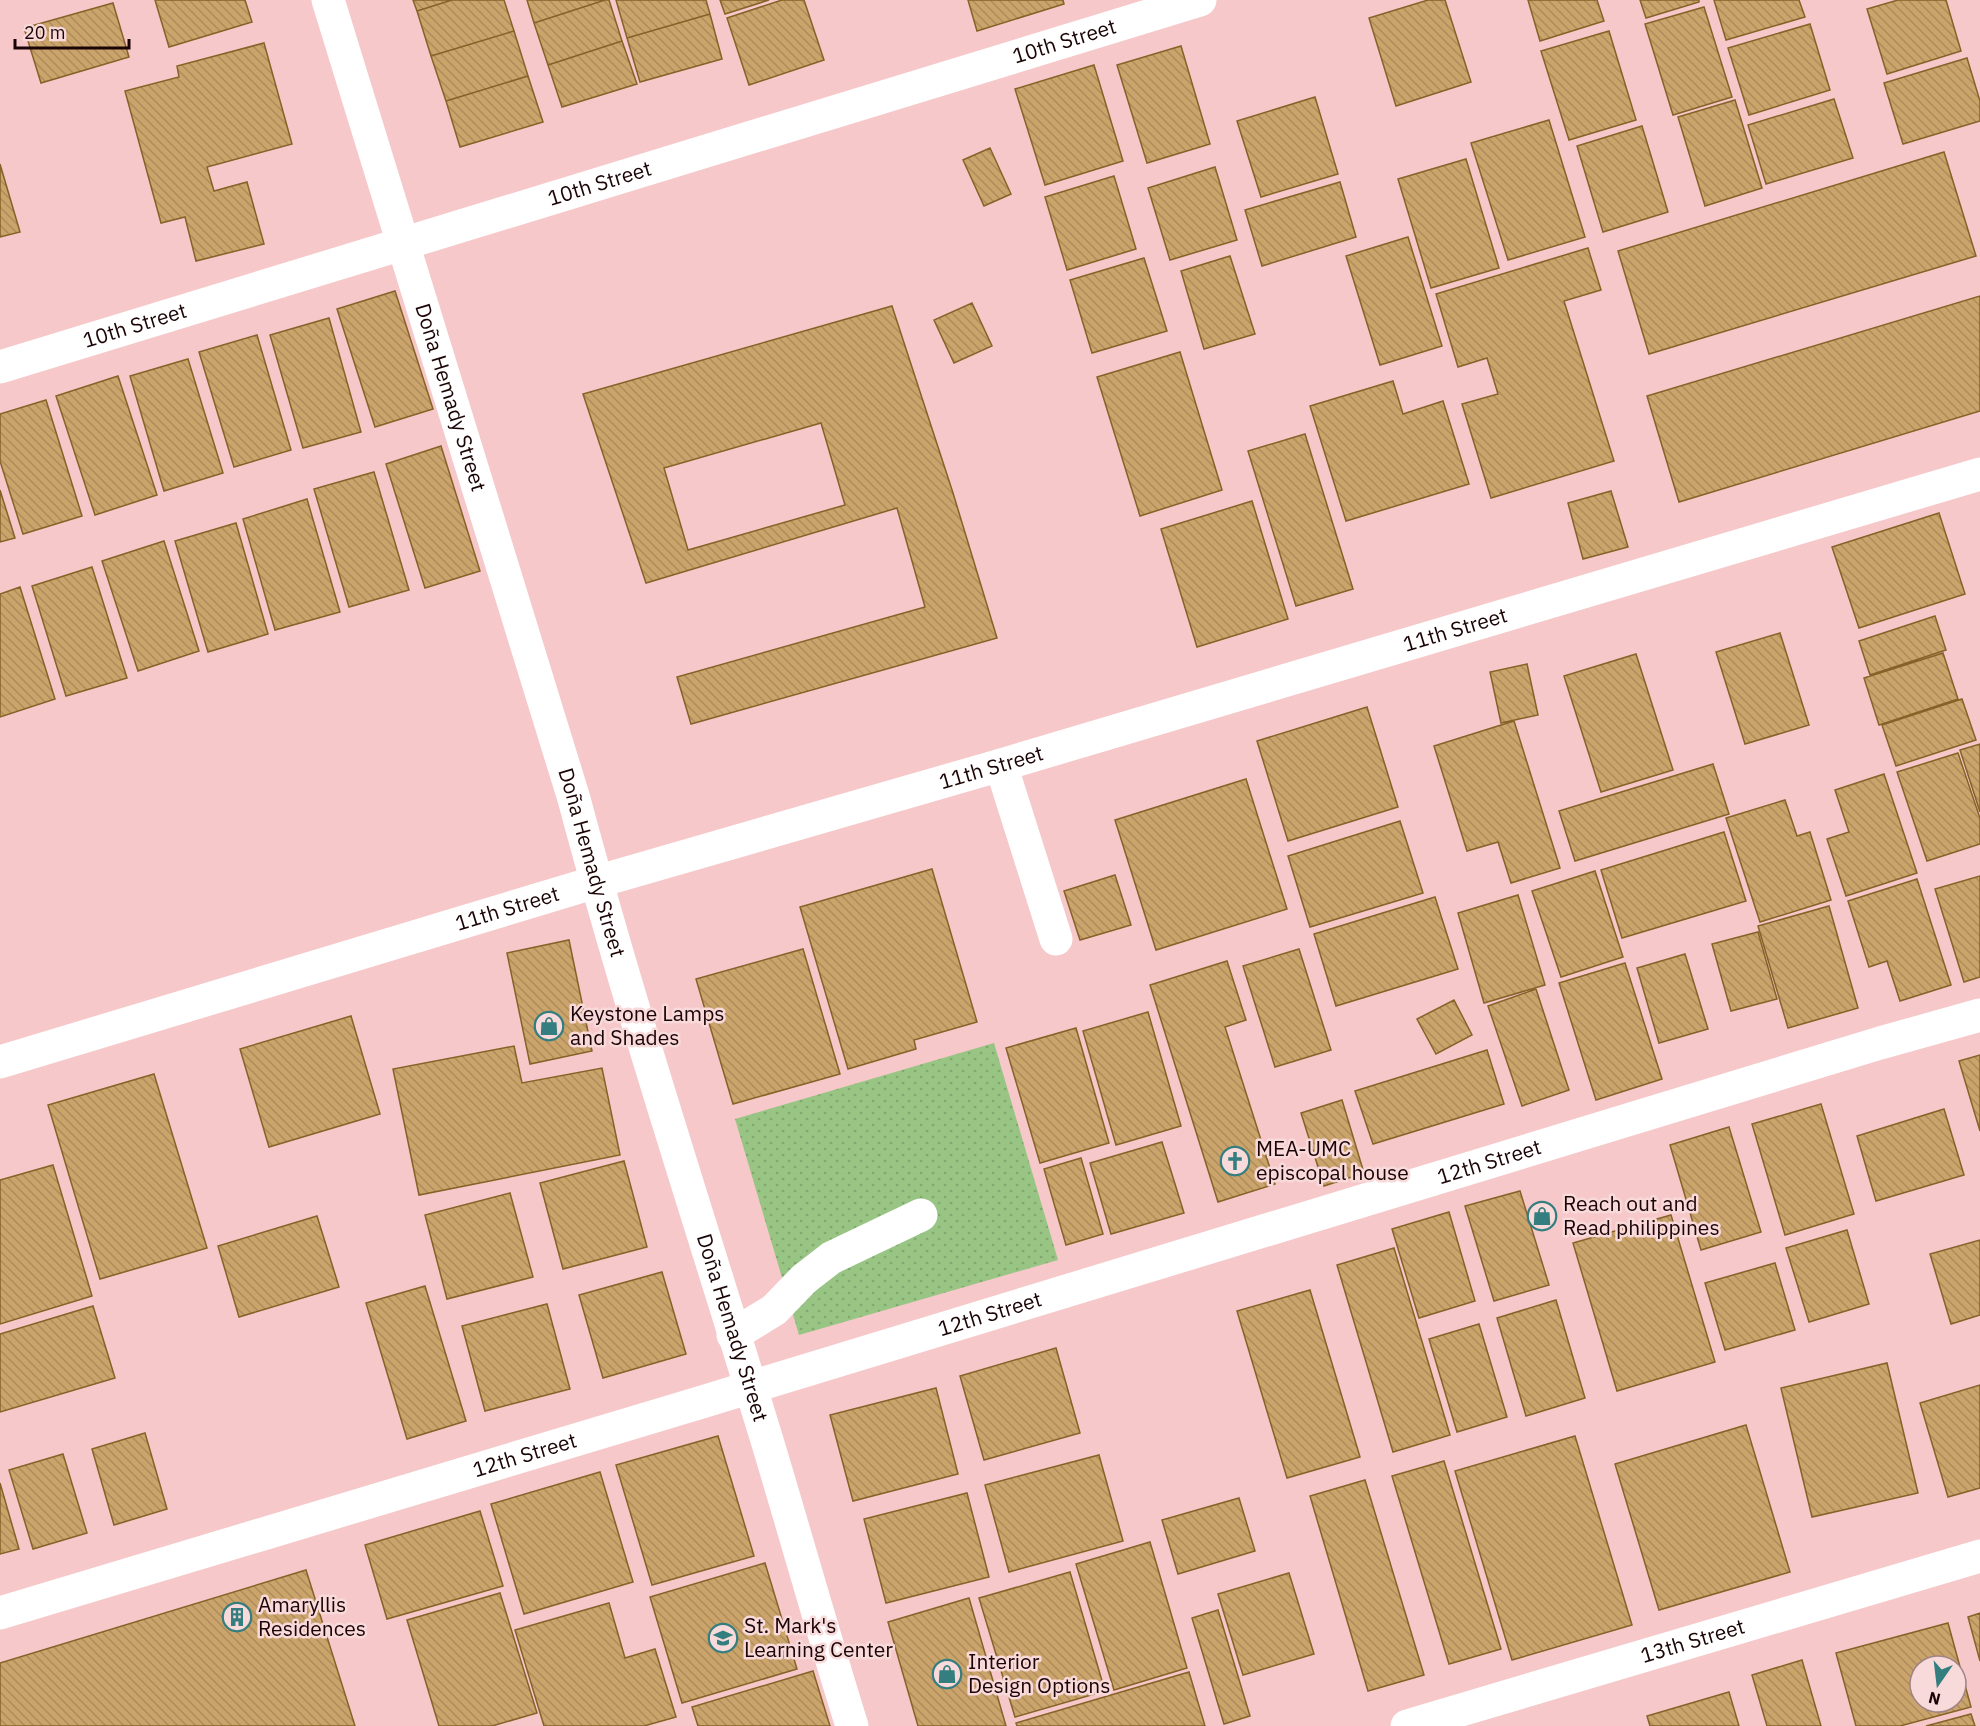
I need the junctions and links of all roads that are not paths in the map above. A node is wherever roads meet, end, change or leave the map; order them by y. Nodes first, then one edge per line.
1 (328, 0) edge
2 (1200, 0) edge
3 (402, 244) junction
4 (0, 367) edge
5 (1980, 474) edge
6 (1001, 765) junction
7 (596, 882) junction
8 (1056, 939) dead end
9 (1980, 1015) edge
10 (0, 1062) edge
11 (921, 1215) dead end
12 (733, 1335) junction
13 (749, 1388) junction
14 (1980, 1556) edge
15 (0, 1613) edge
16 (852, 1726) edge
17 (1407, 1726) edge

1 - 3 street, Doña Hemady Street
2 - 3 street, 10th Street
3 - 4 street, 10th Street
3 - 7 street, Doña Hemady Street
5 - 6 street, 11th Street
6 - 7 street, 11th Street
6 - 8 street
7 - 10 street, 11th Street
7 - 12 street, Doña Hemady Street
9 - 13 street, 12th Street
11 - 12 street
12 - 13 street, Doña Hemady Street
13 - 15 street, 12th Street
13 - 16 street, Doña Hemady Street
14 - 17 street, 13th Street

